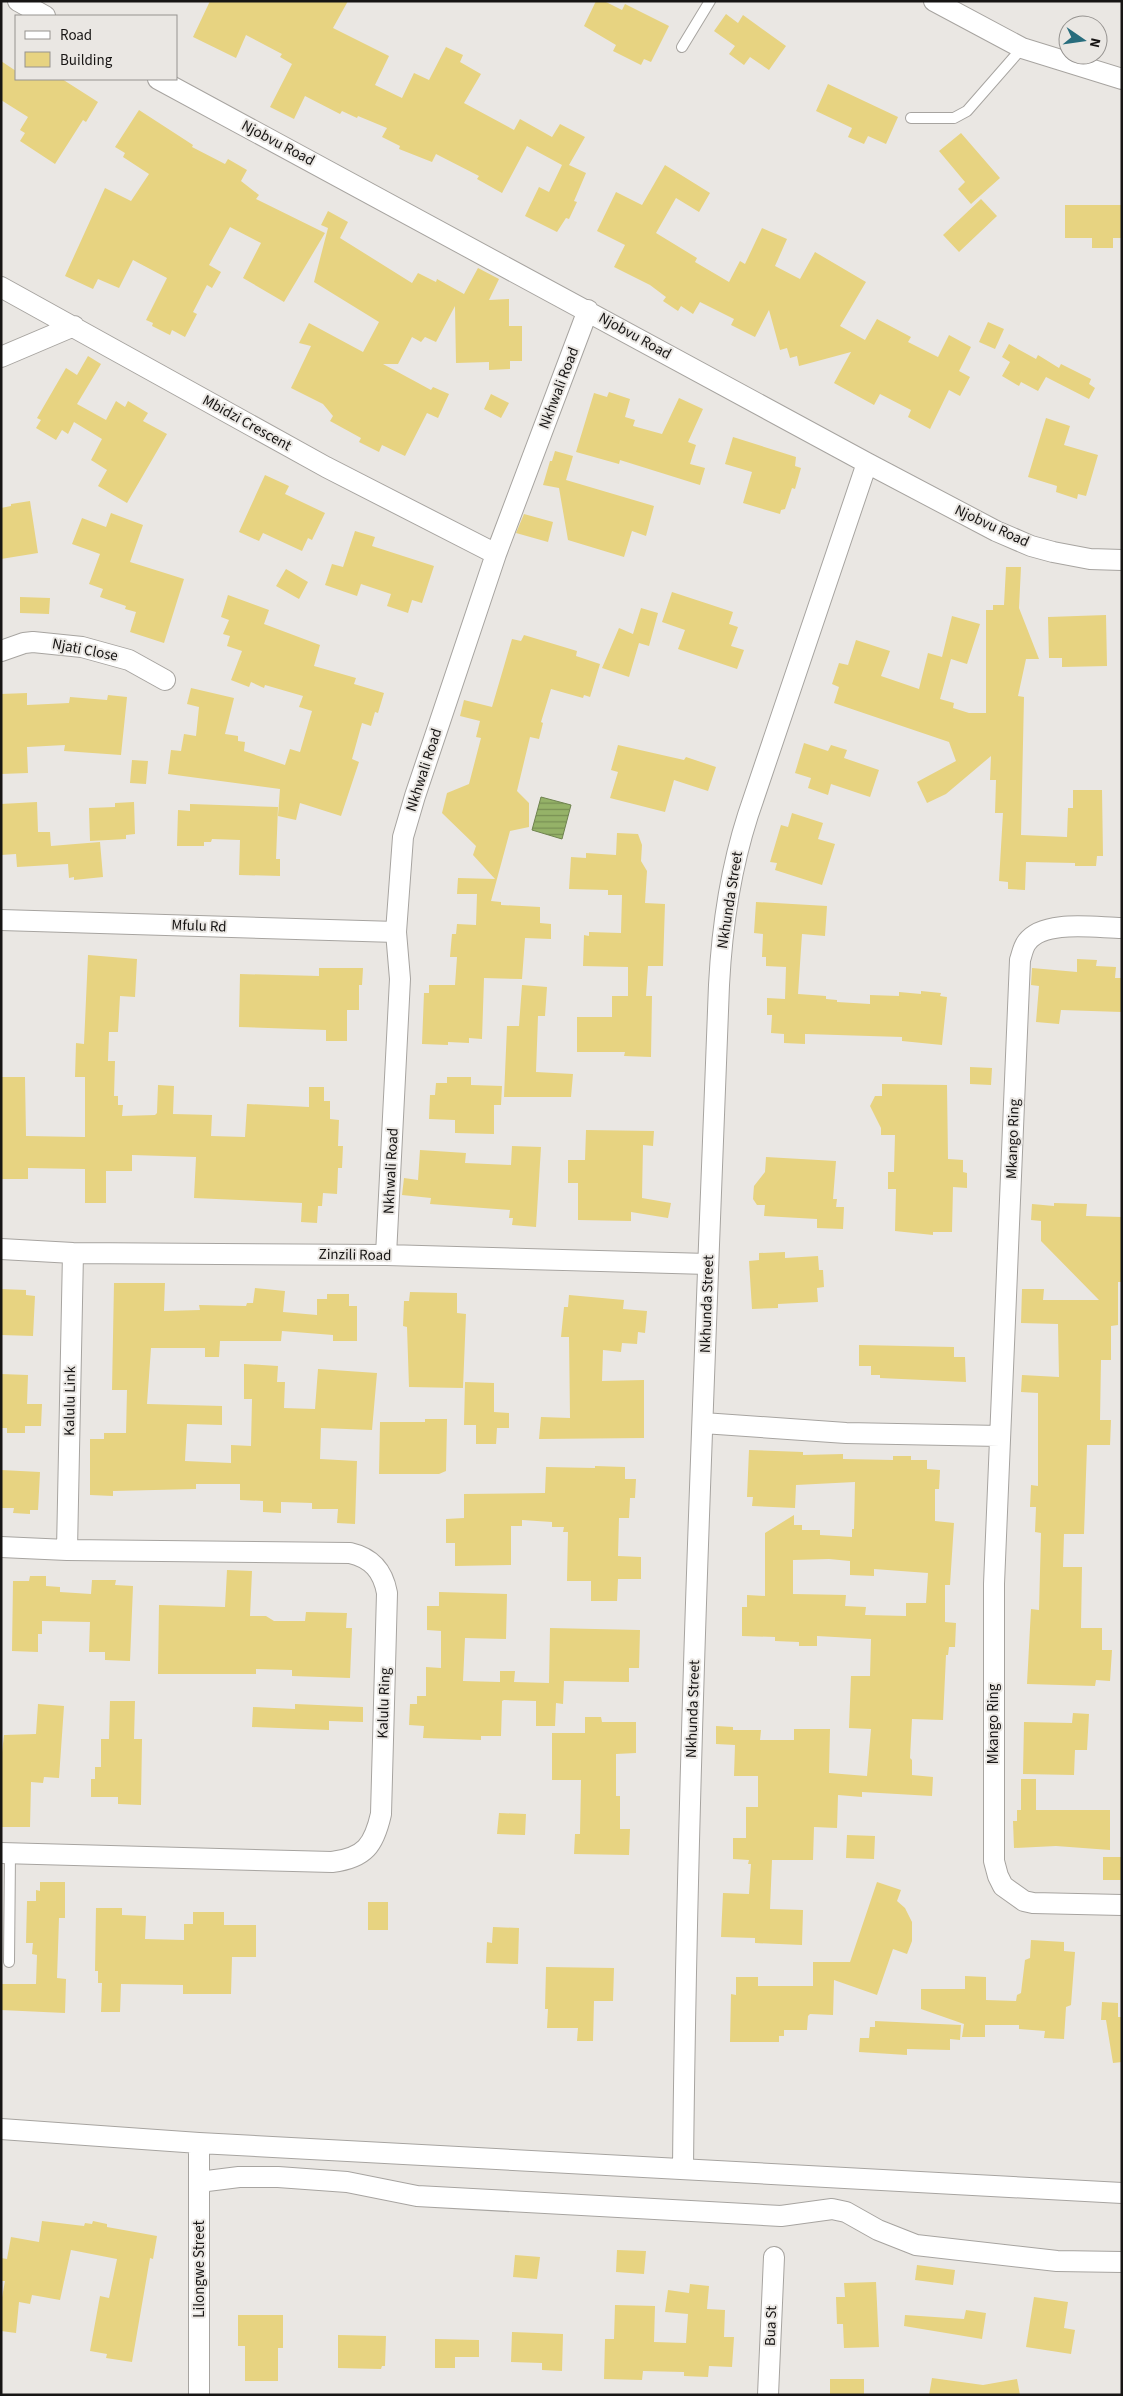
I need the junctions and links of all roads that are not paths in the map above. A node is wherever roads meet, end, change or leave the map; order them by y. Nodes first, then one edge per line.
1 (18, 1) edge
2 (710, 1) edge
3 (934, 1) edge
4 (43, 15) edge
5 (682, 47) dead end
6 (1022, 48) junction
7 (1122, 79) edge
8 (160, 80) edge
9 (911, 118) dead end
10 (1, 286) edge
11 (588, 310) junction
12 (74, 326) junction
13 (1, 357) edge
14 (867, 463) junction
15 (496, 554) junction
16 (1122, 560) edge
17 (1, 651) edge
18 (164, 680) dead end
19 (1, 920) edge
20 (1122, 928) edge
21 (396, 932) junction
22 (1, 1250) edge
23 (73, 1252) junction
24 (386, 1255) junction
25 (708, 1264) junction
26 (703, 1423) junction
27 (1000, 1436) junction
28 (1, 1546) edge
29 (67, 1550) junction
30 (6, 1853) edge
31 (1122, 1905) edge
32 (9, 1962) dead end
33 (1, 2129) edge
34 (199, 2143) junction
35 (683, 2168) junction
36 (199, 2182) junction
37 (1122, 2193) edge
38 (774, 2257) dead end
39 (1122, 2262) edge
40 (199, 2395) edge
41 (768, 2395) edge

1 - 4 street
2 - 5 lane
3 - 6 street
6 - 7 street
6 - 9 lane
8 - 11 street, Njobvu Road
10 - 12 street, Mbidzi Crescent
11 - 14 street, Njobvu Road
11 - 15 street, Nkhwali Road
12 - 13 street
12 - 15 street, Mbidzi Crescent
14 - 16 street, Njobvu Road
14 - 25 street, Nkhunda Street
15 - 21 street, Nkhwali Road
17 - 18 street, Njati Close
19 - 21 street, Mfulu Rd
20 - 27 street, Mkango Ring
21 - 24 street, Nkhwali Road
22 - 23 street, Zinzili Road
23 - 24 street, Zinzili Road
23 - 29 street, Kalulu Link
24 - 25 street, Zinzili Road
25 - 26 street, Nkhunda Street
26 - 27 street
26 - 35 street, Nkhunda Street
27 - 31 street, Mkango Ring
28 - 29 street, Kalulu Ring
29 - 30 street, Kalulu Ring
30 - 32 lane
33 - 34 street
34 - 35 street
34 - 36 street, Lilongwe Street
35 - 37 street
36 - 39 street
36 - 40 street, Lilongwe Street
38 - 41 street, Bua St

